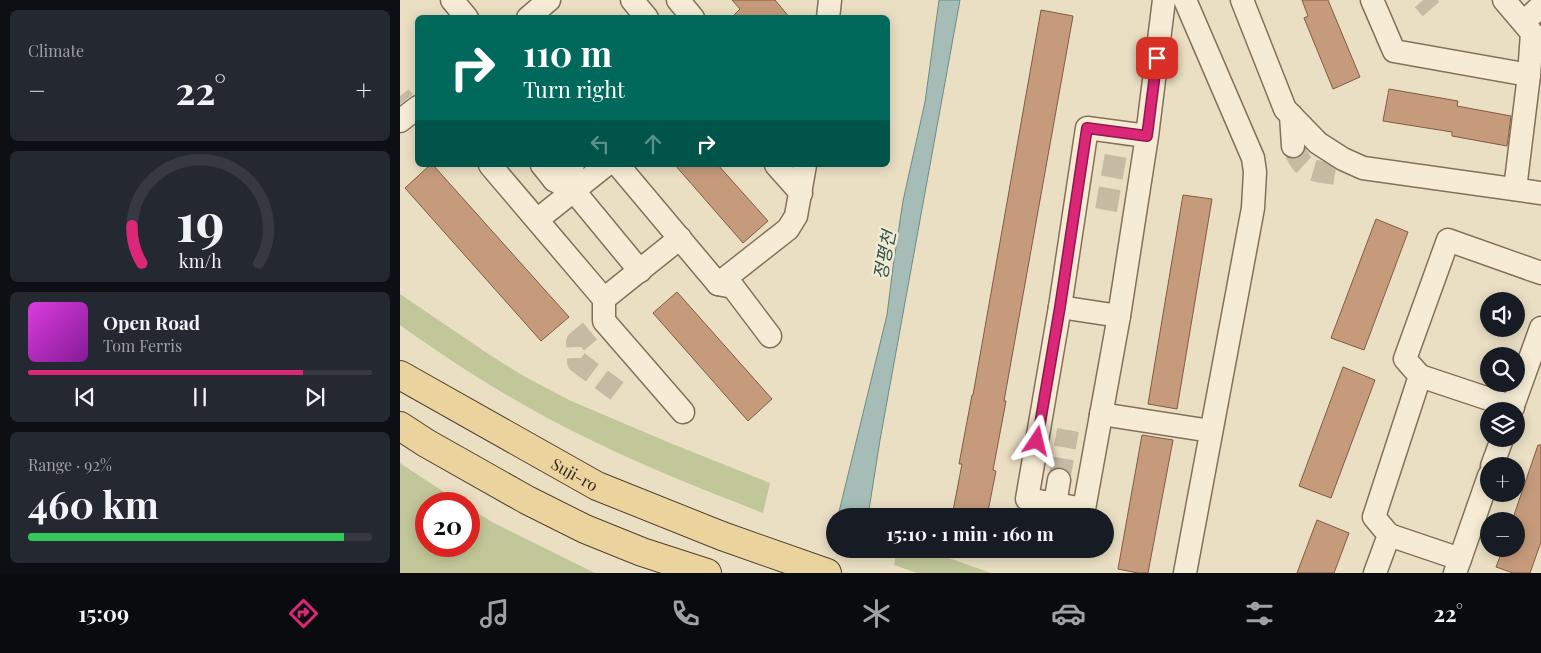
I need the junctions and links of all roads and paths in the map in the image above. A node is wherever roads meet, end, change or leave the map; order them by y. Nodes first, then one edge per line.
1 (452, 0) edge
2 (549, 0) edge
3 (632, 0) edge
4 (678, 0) edge
5 (830, 0) edge
6 (1164, 0) edge
7 (1185, 0) edge
8 (1242, 0) edge
9 (1372, 0) edge
10 (1504, 0) edge
11 (1541, 6) edge
12 (464, 15) edge
13 (532, 15) edge
14 (644, 15) edge
15 (690, 15) edge
16 (828, 15) edge
17 (1524, 22) junction
18 (1529, 76) junction
19 (1291, 115) junction
20 (1147, 136) junction
21 (1293, 146) tunnel mouth
22 (492, 167) edge
23 (566, 167) edge
24 (604, 167) edge
25 (620, 167) edge
26 (778, 167) edge
27 (805, 167) edge
28 (548, 172) edge
29 (1514, 189) junction
30 (574, 191) junction
31 (801, 193) junction
32 (1541, 193) edge
33 (537, 220) junction
34 (680, 238) junction
35 (640, 270) junction
36 (1541, 273) edge
37 (718, 284) junction
38 (604, 299) junction
39 (1060, 307) junction
40 (1119, 316) junction
41 (1541, 328) edge
42 (770, 336) dead end
43 (400, 375) edge
44 (1420, 376) junction
45 (1492, 402) edge
46 (1515, 402) edge
47 (683, 412) dead end
48 (1102, 414) junction
49 (400, 426) edge
50 (1211, 431) junction
51 (1059, 480) tunnel mouth
52 (1480, 501) edge
53 (1054, 504) junction
54 (1389, 535) junction
55 (1457, 566) edge
56 (707, 573) edge
57 (827, 573) edge
58 (1185, 573) edge
59 (1375, 573) edge

1 - 12 lane
2 - 13 lane
3 - 14 lane
4 - 15 lane
5 - 16 lane
6 - 20 lane
7 - 50 lane
8 - 19 lane
9 - 18 lane
10 - 17 lane
11 - 17 lane
17 - 18 lane
18 - 29 lane
19 - 21 lane
19 - 29 lane
20 - 39 lane
20 - 40 lane
22 - 33 lane
23 - 28 lane
24 - 30 lane
25 - 34 lane
26 - 31 lane
27 - 31 lane
28 - 30 lane
29 - 32 lane
30 - 33 lane
30 - 35 lane
31 - 37 lane
33 - 38 lane
34 - 35 lane
34 - 37 lane
35 - 38 lane
36 - 44 lane
37 - 42 lane
38 - 47 lane
39 - 40 lane
39 - 53 lane
40 - 48 lane
41 - 46 lane
43 - 57 main road, Suji-ro
44 - 45 lane
44 - 54 lane
48 - 50 lane
48 - 53 lane
49 - 56 main road
50 - 58 lane
51 - 53 lane
52 - 55 lane
54 - 55 lane
54 - 59 lane

